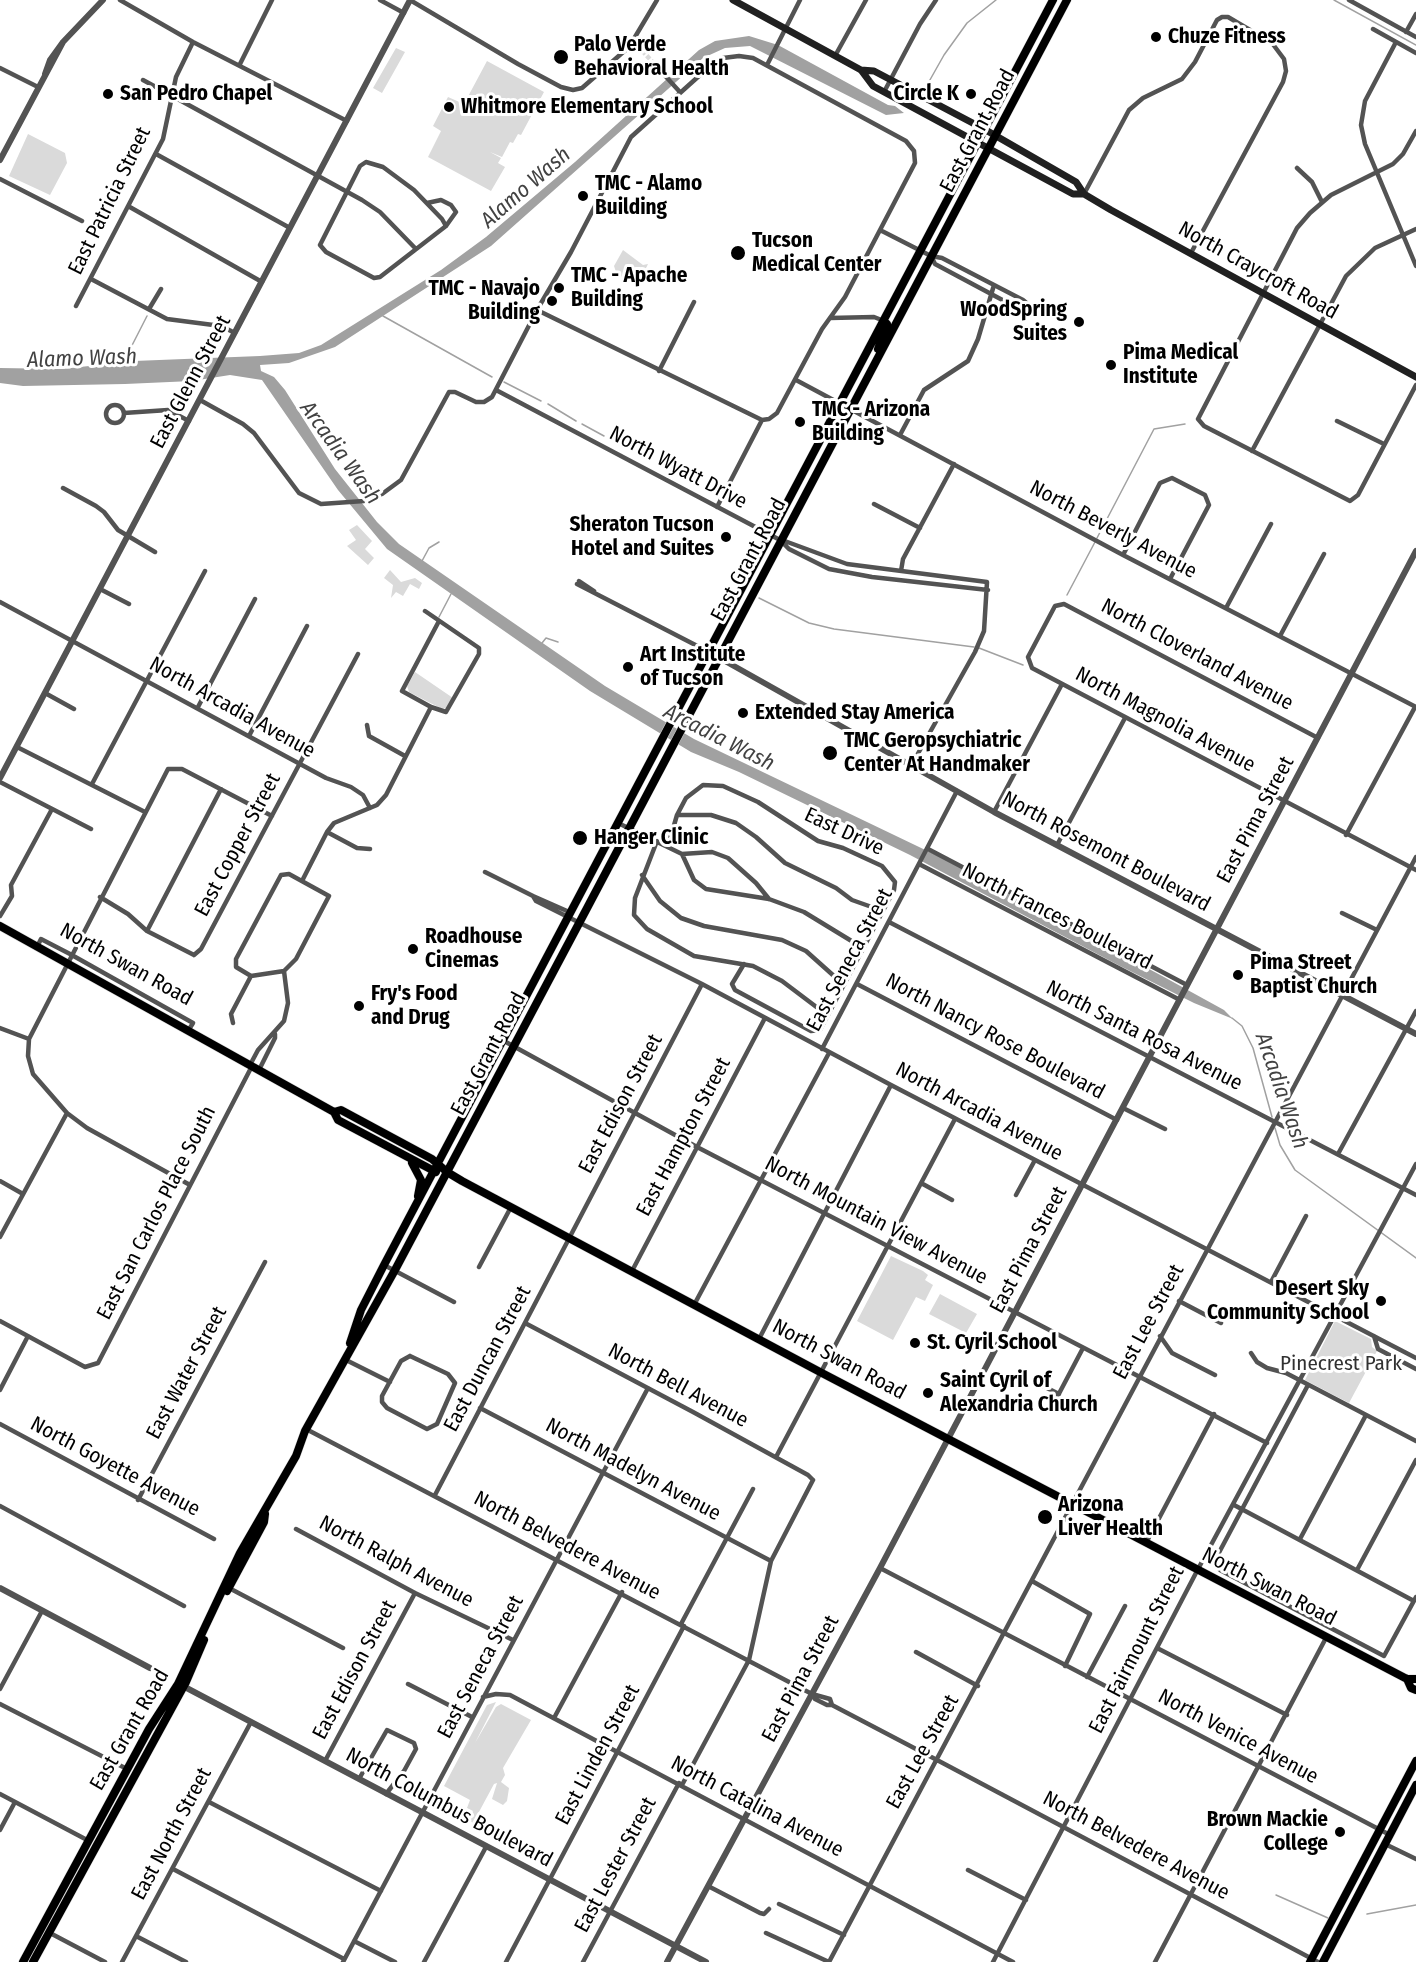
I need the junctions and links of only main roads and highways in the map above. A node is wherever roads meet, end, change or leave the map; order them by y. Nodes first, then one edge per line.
1 (734, 0) edge
2 (1053, 0) edge
3 (1068, 0) edge
4 (861, 70) junction
5 (984, 129) junction
6 (996, 136) junction
7 (977, 141) junction
8 (990, 148) junction
9 (1084, 194) junction
10 (884, 321) junction
11 (876, 360) junction
12 (1416, 377) edge
13 (0, 926) edge
14 (334, 1112) junction
15 (410, 1159) junction
16 (439, 1162) junction
17 (434, 1172) junction
18 (447, 1172) junction
19 (415, 1207) junction
20 (344, 1359) junction
21 (265, 1514) junction
22 (1412, 1679) edge
23 (181, 1685) junction
24 (1416, 1690) edge
25 (1416, 1761) edge
26 (1416, 1785) edge
27 (1314, 1961) edge
28 (23, 1962) edge
29 (33, 1962) edge
30 (1323, 1962) edge

1 - 4 main road, North Craycroft Road
2 - 5 main road, East Grant Road
3 - 6 main road, East Grant Road
4 - 5 main road, North Craycroft Road
4 - 7 main road, North Craycroft Road
5 - 6 main road, North Craycroft Road
5 - 7 main road, East Grant Road
6 - 8 main road, East Grant Road
6 - 9 main road, North Craycroft Road
7 - 8 main road, North Craycroft Road
7 - 10 main road, East Grant Road
8 - 9 main road, North Craycroft Road
8 - 11 main road, East Grant Road
9 - 12 main road, North Craycroft Road
10 - 11 main road
10 - 16 main road, East Grant Road
11 - 18 main road, East Grant Road
13 - 14 main road, North Swan Road
14 - 15 main road, North Swan Road
14 - 16 main road, North Swan Road
15 - 17 main road, North Swan Road
15 - 19 main road
16 - 17 main road, East Grant Road
16 - 18 main road, North Swan Road
17 - 18 main road, North Swan Road
17 - 19 main road, East Grant Road
18 - 20 main road, East Grant Road
18 - 22 main road, North Swan Road
19 - 20 main road, East Grant Road
20 - 21 main road, East Grant Road
21 - 23 main road, East Grant Road
21 - 23 main road, East Grant Road
22 - 24 main road, North Swan Road
23 - 28 main road, East Grant Road
23 - 29 main road, East Grant Road
25 - 27 main road
26 - 30 main road

